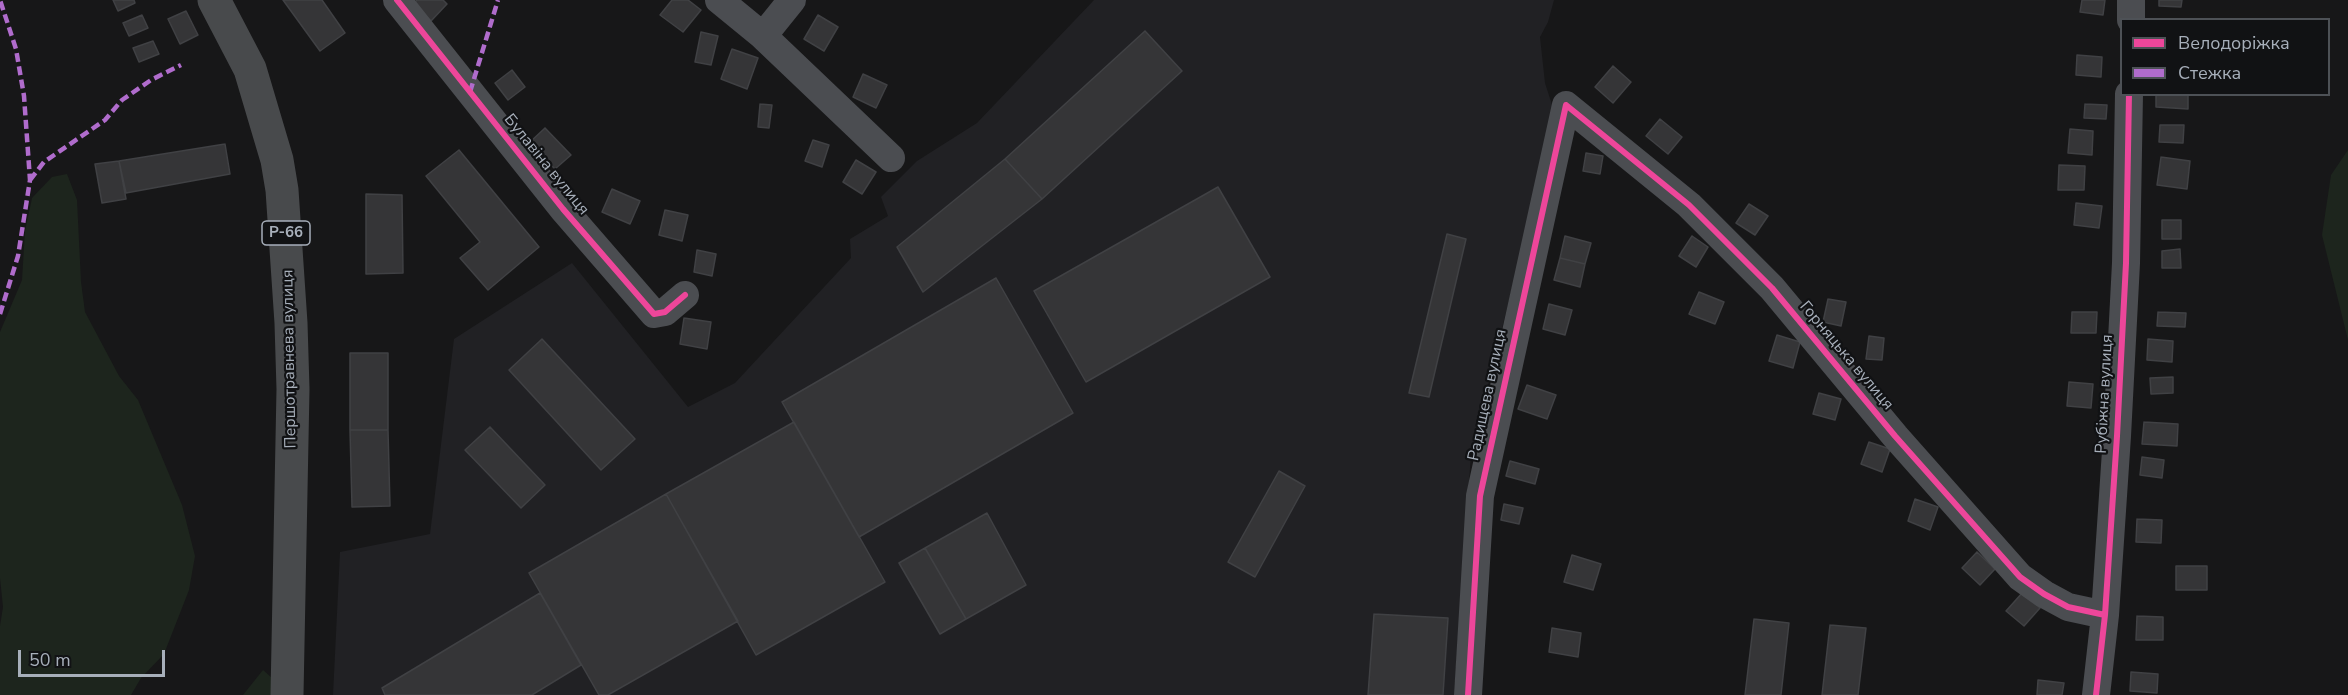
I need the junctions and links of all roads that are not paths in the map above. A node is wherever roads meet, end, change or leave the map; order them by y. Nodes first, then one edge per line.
1 (214, 0) edge
2 (397, 0) edge
3 (719, 0) edge
4 (792, 0) edge
5 (2131, 0) edge
6 (2130, 18) edge
7 (763, 36) junction
8 (2129, 96) edge
9 (1566, 105) joint
10 (891, 158) dead end
11 (685, 295) dead end
12 (2105, 615) junction
13 (287, 695) edge
14 (1468, 695) edge
15 (2096, 695) edge

1 - 13 main road, Першотравнева вулиця / Р-66
2 - 11 street, Булавіна вулиця
3 - 7 street
4 - 7 street
5 - 6 street
7 - 10 street
8 - 12 street, Рубіжна вулиця
9 - 12 street, Горняцька вулиця
9 - 14 street, Радищева вулиця
12 - 15 street, Рубіжна вулиця

